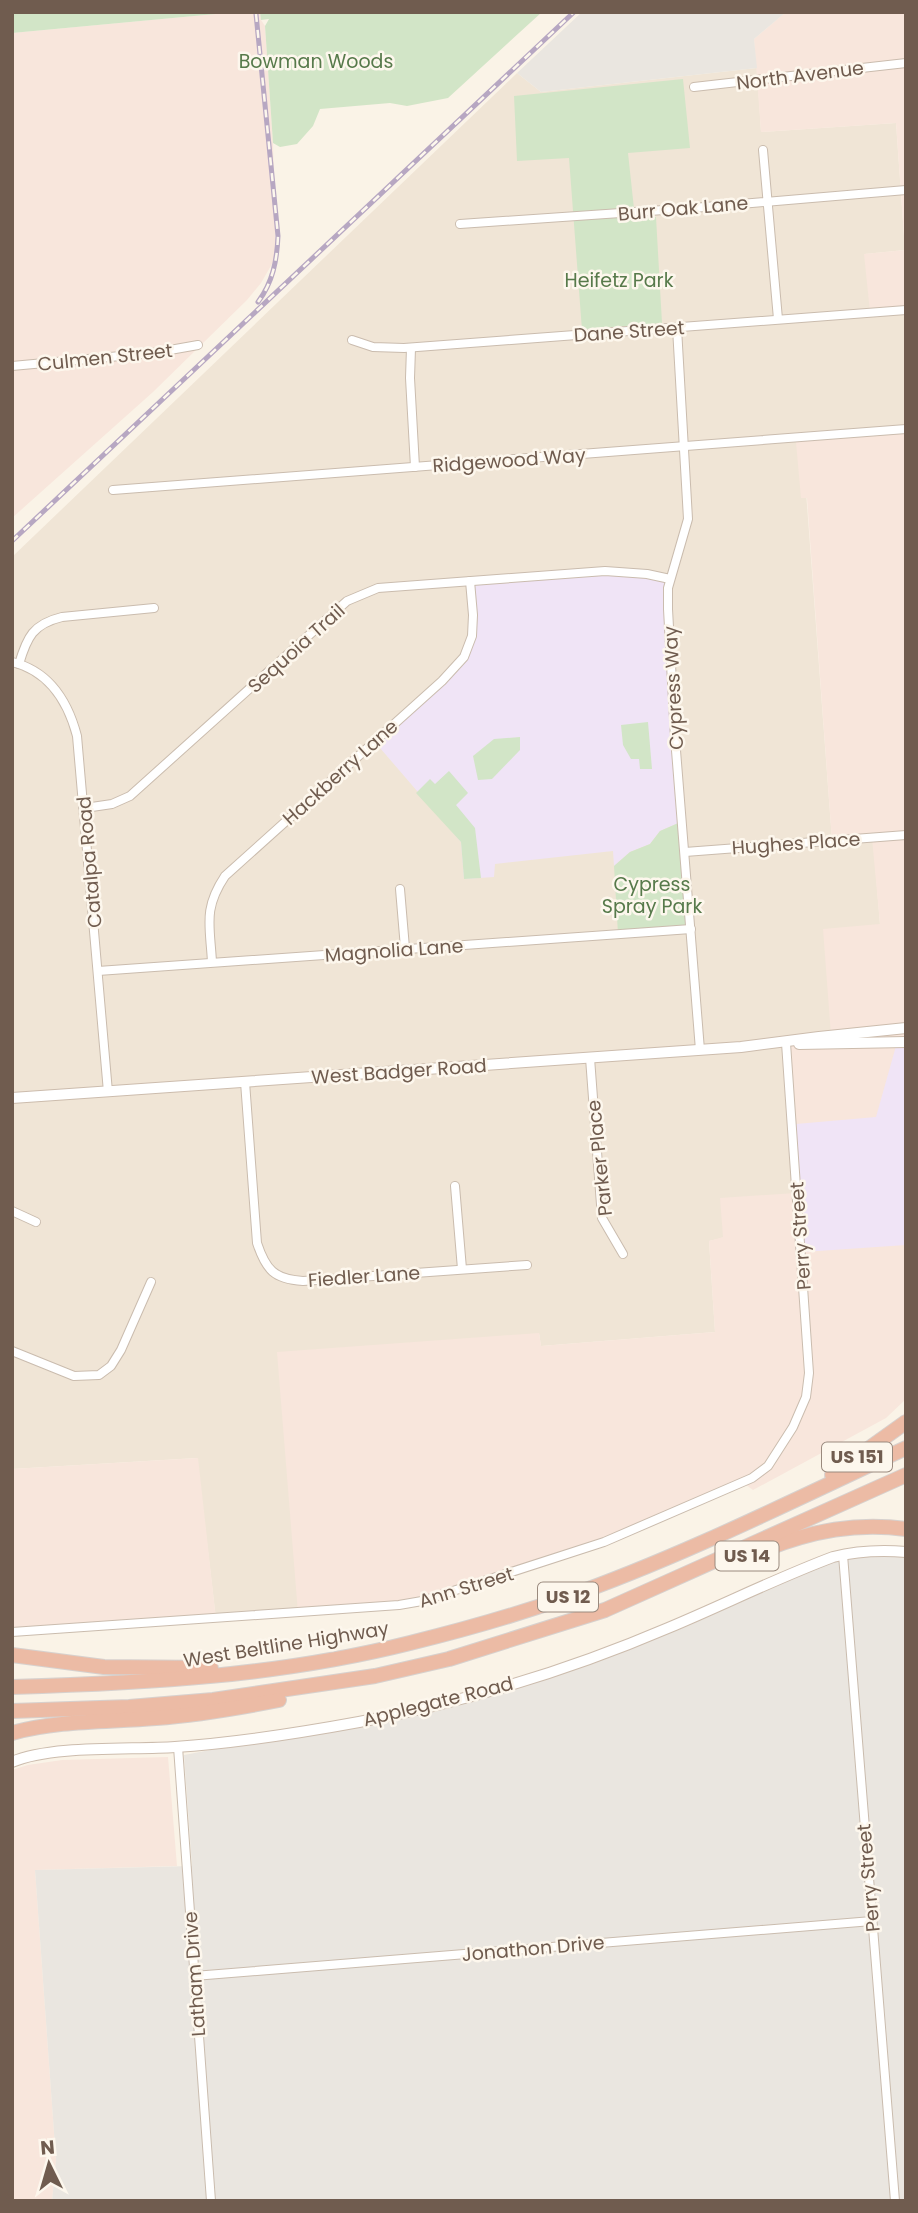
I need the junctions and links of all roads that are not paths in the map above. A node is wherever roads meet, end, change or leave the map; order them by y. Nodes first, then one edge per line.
1 (906, 63) edge
2 (694, 87) dead end
3 (763, 150) dead end
4 (906, 190) edge
5 (769, 201) junction
6 (460, 224) dead end
7 (906, 310) edge
8 (778, 319) junction
9 (677, 328) junction
10 (352, 340) dead end
11 (198, 345) dead end
12 (411, 348) junction
13 (12, 366) edge
14 (906, 429) edge
15 (685, 447) junction
16 (415, 467) junction
17 (113, 490) dead end
18 (670, 579) junction
19 (470, 582) junction
20 (154, 608) dead end
21 (15, 663) edge
22 (85, 808) junction
23 (906, 835) edge
24 (685, 852) junction
25 (400, 889) dead end
26 (691, 929) junction
27 (405, 948) junction
28 (212, 962) junction
29 (98, 971) junction
30 (906, 1028) edge
31 (906, 1042) edge
32 (786, 1043) junction
33 (700, 1050) junction
34 (590, 1058) junction
35 (245, 1082) junction
36 (108, 1092) junction
37 (12, 1098) edge
38 (455, 1186) dead end
39 (12, 1211) edge
40 (36, 1222) dead end
41 (623, 1254) dead end
42 (527, 1265) dead end
43 (462, 1269) junction
44 (151, 1282) dead end
45 (12, 1352) edge
46 (906, 1422) edge
47 (793, 1427) joint
48 (906, 1448) edge
49 (906, 1475) edge
50 (808, 1493) junction
51 (906, 1529) edge
52 (906, 1552) edge
53 (843, 1555) junction
54 (605, 1610) junction
55 (12, 1632) edge
56 (12, 1655) edge
57 (314, 1663) junction
58 (375, 1676) junction
59 (12, 1687) edge
60 (12, 1711) edge
61 (12, 1733) edge
62 (178, 1747) junction
63 (12, 1762) edge
64 (872, 1921) junction
65 (194, 1976) junction
66 (211, 2201) edge
67 (895, 2201) edge

1 - 2 street, North Avenue
3 - 5 street
4 - 5 street, Burr Oak Lane
5 - 6 street, Burr Oak Lane
5 - 8 street
7 - 8 street, Dane Street
8 - 9 street, Dane Street
9 - 12 street, Dane Street
9 - 15 street, Cypress Way
10 - 12 street, Dane Street
11 - 13 street, Culmen Street
12 - 16 street
14 - 15 street, Ridgewood Way
15 - 16 street, Ridgewood Way
15 - 18 street, Cypress Way
16 - 17 street, Ridgewood Way
18 - 19 street, Sequoia Trail
18 - 24 street, Cypress Way
19 - 22 street, Sequoia Trail
19 - 28 street, Hackberry Lane
20 - 21 street
21 - 22 street, Catalpa Road
22 - 29 street, Catalpa Road
23 - 24 street, Hughes Place
24 - 26 street, Cypress Way
25 - 27 street
26 - 27 street, Magnolia Lane
26 - 33 street, Cypress Way
27 - 28 street, Magnolia Lane
28 - 29 street, Magnolia Lane
29 - 36 street, Catalpa Road
30 - 32 street, West Badger Road
31 - 32 street, West Badger Road
32 - 33 street, West Badger Road
32 - 47 street, Perry Street
33 - 34 street, West Badger Road
34 - 35 street, West Badger Road
34 - 41 street, Parker Place
35 - 36 street, West Badger Road
35 - 43 street, Fiedler Lane
36 - 37 street, West Badger Road
38 - 43 street
39 - 40 street
42 - 43 street, Fiedler Lane
44 - 45 street
46 - 50 highway, US 151
47 - 55 street, Ann Street
48 - 50 highway, West Beltline Highway / US 12
49 - 54 highway, US 12
50 - 57 highway, West Beltline Highway / US 12
51 - 54 highway, US 14
52 - 53 street, Applegate Road
53 - 62 street, Applegate Road
53 - 64 street, Perry Street
54 - 58 highway, US 12
56 - 57 highway
57 - 59 highway, West Beltline Highway / US 12
58 - 60 highway, US 12
58 - 61 highway
62 - 63 street, Applegate Road
62 - 65 street, Latham Drive
64 - 65 street, Jonathon Drive
64 - 67 street, Perry Street
65 - 66 street, Latham Drive

